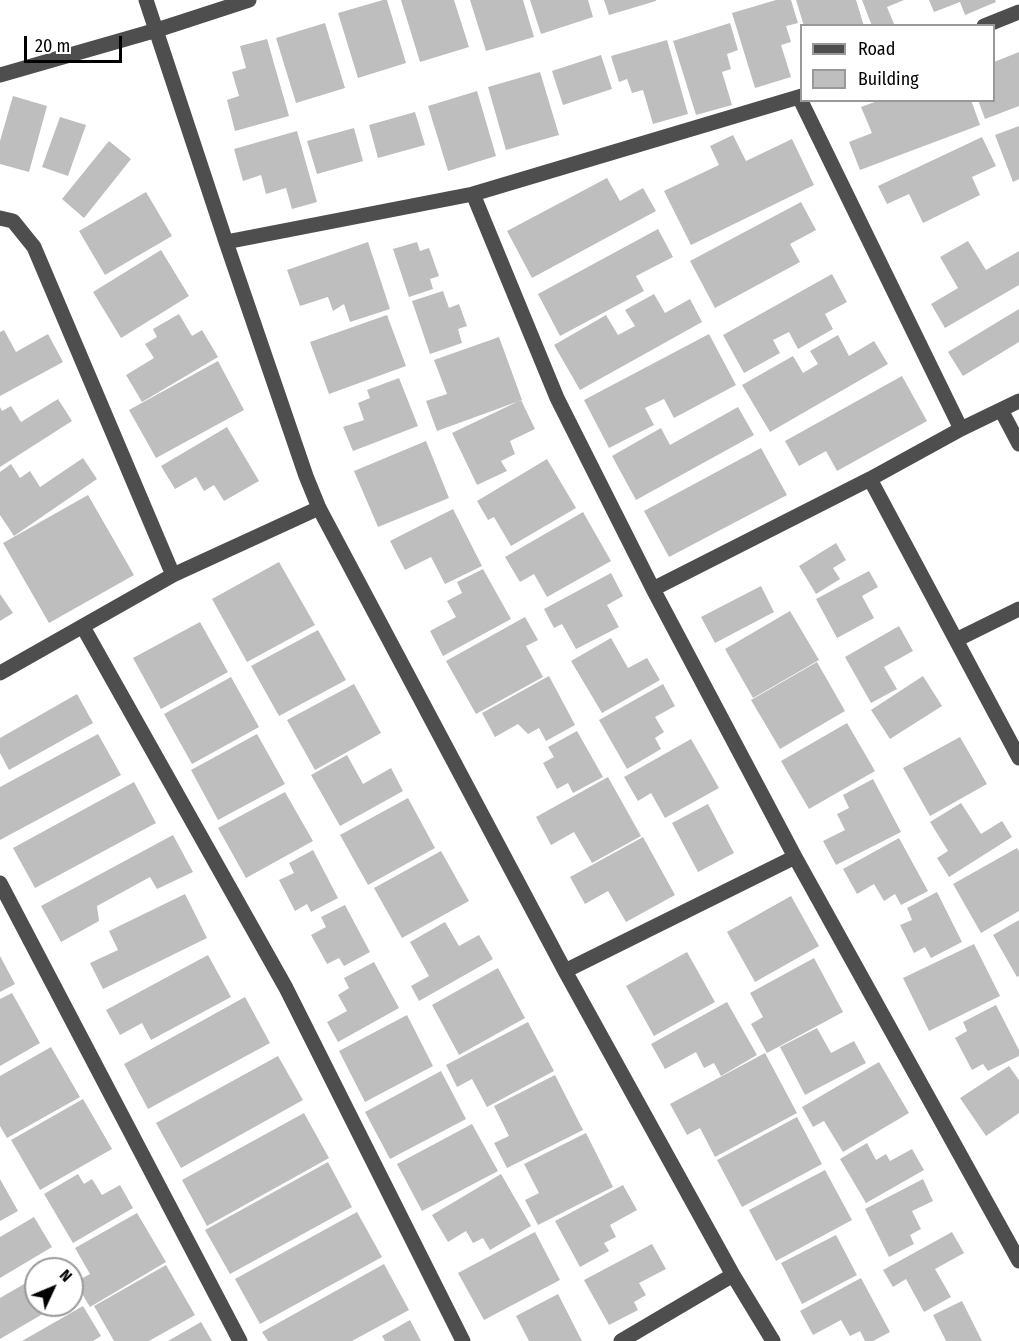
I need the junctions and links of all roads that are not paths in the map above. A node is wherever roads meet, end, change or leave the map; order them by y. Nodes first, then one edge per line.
1 (146, 0) edge
2 (249, 0) edge
3 (1019, 12) edge
4 (989, 24) edge
5 (157, 30) junction
6 (0, 75) edge
7 (800, 96) edge
8 (803, 102) edge
9 (472, 194) junction
10 (0, 218) edge
11 (226, 242) junction
12 (1019, 401) edge
13 (1001, 410) junction
14 (961, 429) junction
15 (1019, 444) edge
16 (870, 479) junction
17 (319, 508) junction
18 (173, 575) junction
19 (653, 589) junction
20 (1019, 609) edge
21 (83, 627) junction
22 (956, 640) junction
23 (0, 673) edge
24 (1019, 758) edge
25 (795, 857) junction
26 (0, 883) edge
27 (565, 971) junction
28 (1019, 1261) edge
29 (733, 1275) junction
30 (240, 1341) edge
31 (463, 1341) edge
32 (621, 1341) edge
33 (773, 1341) edge

1 - 5 street
2 - 5 street
3 - 4 street
5 - 6 street
5 - 11 street
7 - 9 street
8 - 14 street
9 - 11 street
9 - 19 street
10 - 18 street
11 - 17 street
12 - 13 street
13 - 14 street
13 - 15 street
14 - 16 street
16 - 19 street
16 - 22 street
17 - 18 street
17 - 27 street
18 - 21 street
19 - 25 street
20 - 22 street
21 - 23 street
21 - 31 street
22 - 24 street
25 - 27 street
25 - 28 street
26 - 30 street
27 - 29 street
29 - 32 street
29 - 33 street

